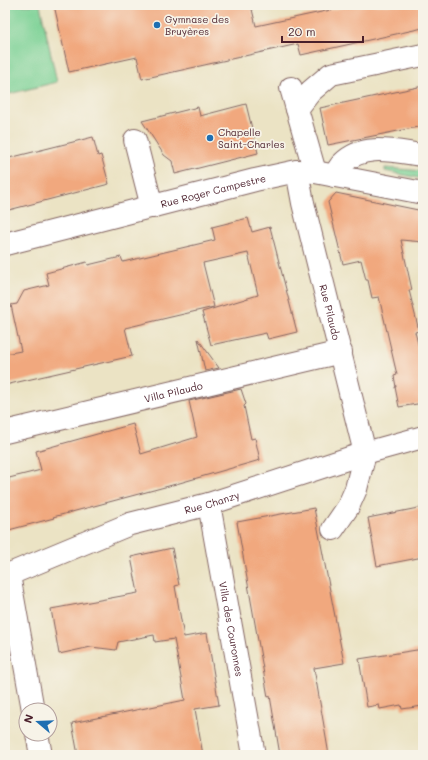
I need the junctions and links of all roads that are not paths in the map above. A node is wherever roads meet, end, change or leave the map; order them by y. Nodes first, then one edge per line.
1 (423, 55) edge
2 (291, 88) dead end
3 (297, 110) junction
4 (136, 140) dead end
5 (423, 155) edge
6 (315, 173) junction
7 (423, 193) edge
8 (152, 207) junction
9 (5, 244) edge
10 (341, 352) junction
11 (5, 432) edge
12 (423, 438) edge
13 (365, 453) junction
14 (209, 504) junction
15 (333, 528) dead end
16 (7, 576) edge
17 (31, 702) edge
18 (39, 742) edge
19 (41, 755) edge
20 (254, 755) edge

1 - 3 street
2 - 3 street, Rue Pilaudo
3 - 6 street, Rue Pilaudo
4 - 8 street
5 - 6 street
6 - 7 street, Rue Roger Campestre
6 - 8 street, Rue Roger Campestre
6 - 10 street, Rue Pilaudo
8 - 9 street, Rue Roger Campestre
10 - 11 street, Villa Pilaudo
10 - 13 street, Rue Pilaudo
12 - 13 street, Rue Chanzy
13 - 14 street, Rue Chanzy
13 - 15 street
14 - 16 street, Rue Chanzy
14 - 20 street, Villa des Couronnes
16 - 17 street
18 - 19 street

